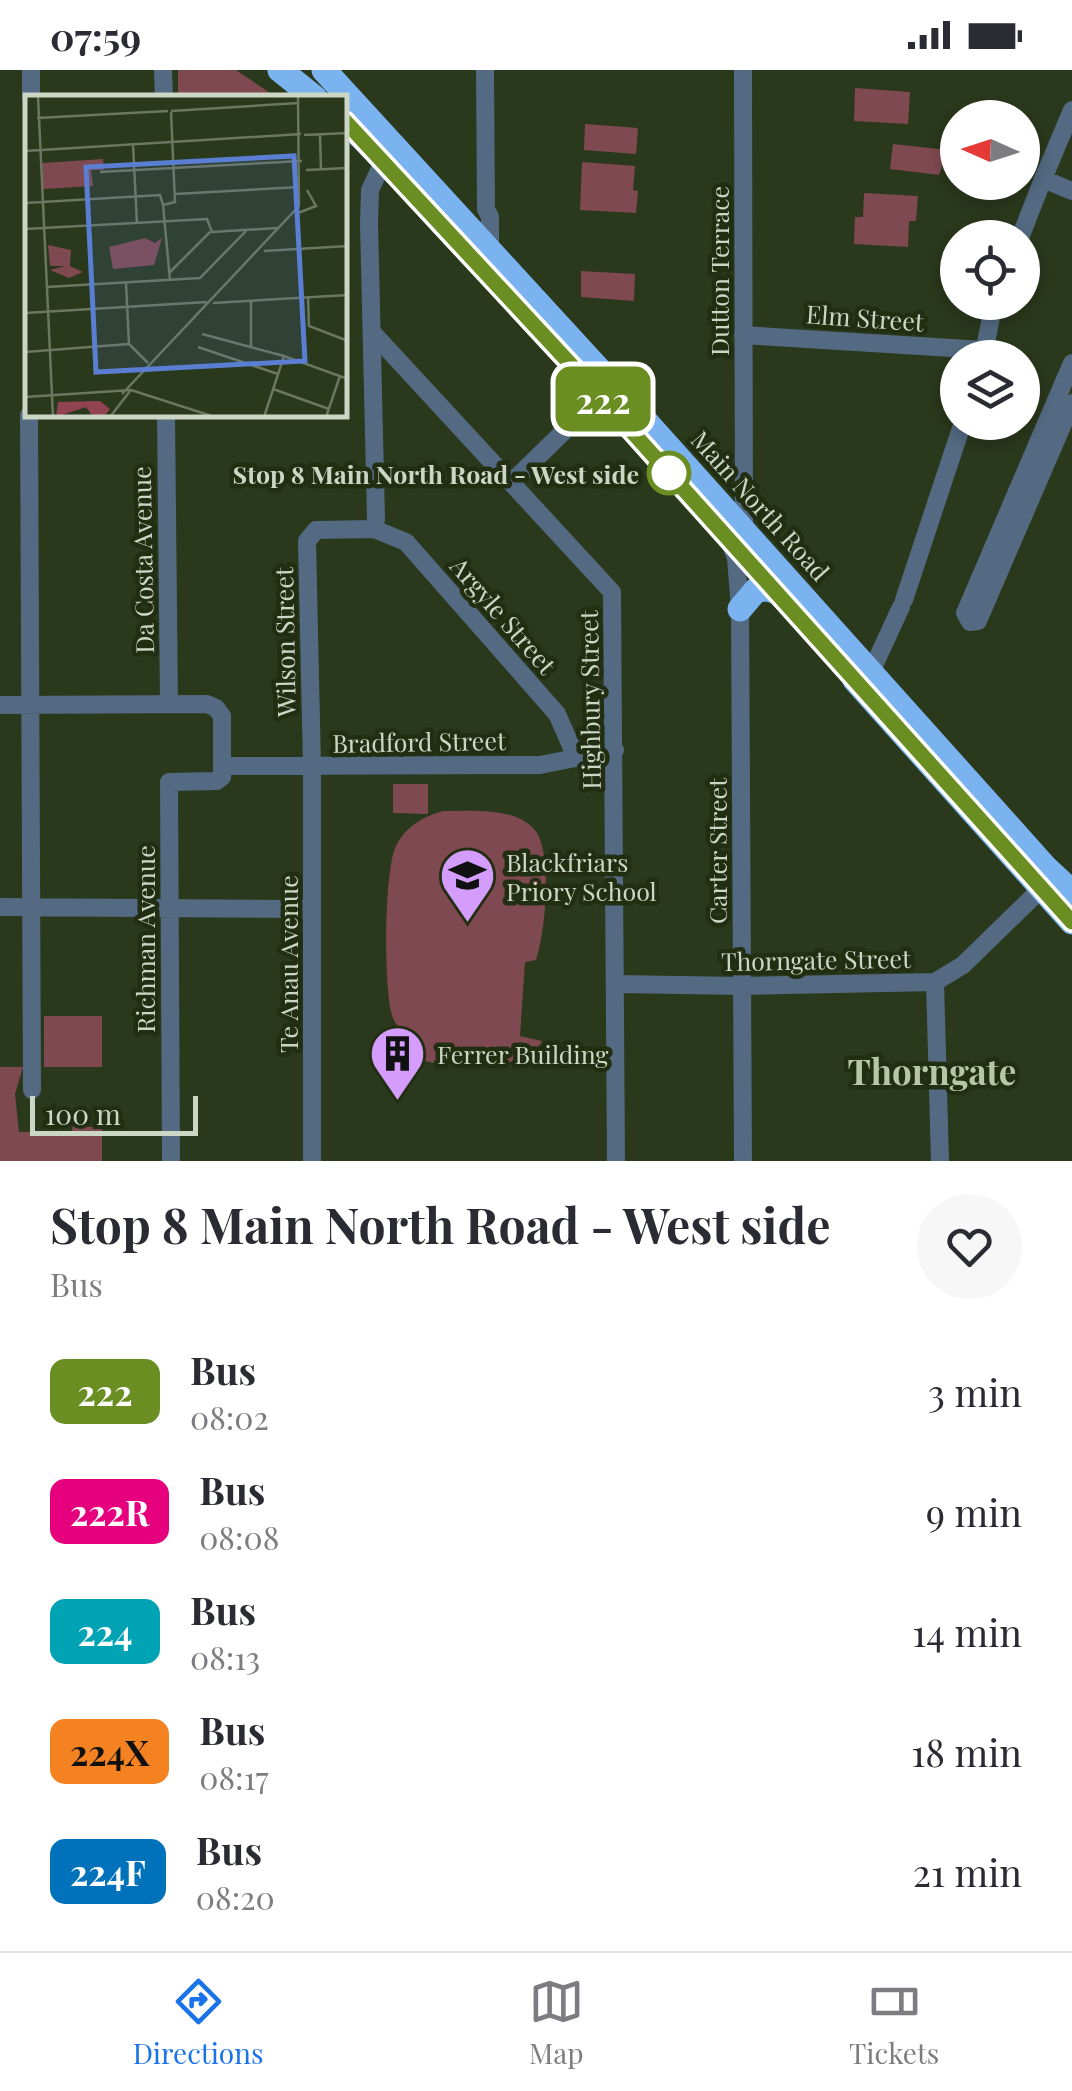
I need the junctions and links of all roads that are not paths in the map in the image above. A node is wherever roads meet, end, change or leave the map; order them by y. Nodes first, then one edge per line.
1 (31, 70) edge
2 (163, 70) edge
3 (280, 70) edge
4 (301, 70) edge
5 (324, 70) edge
6 (485, 70) edge
7 (743, 70) edge
8 (30, 95) edge
9 (164, 95) edge
10 (312, 95) edge
11 (322, 95) edge
12 (347, 95) edge
13 (348, 96) edge
14 (1072, 110) edge
15 (348, 124) edge
16 (384, 160) junction
17 (1043, 180) junction
18 (1072, 191) edge
19 (1027, 220) edge
20 (490, 252) junction
21 (372, 332) junction
22 (743, 335) junction
23 (940, 351) edge
24 (1072, 363) edge
25 (607, 391) junction
26 (1072, 403) edge
27 (29, 418) edge
28 (166, 418) edge
29 (957, 440) edge
30 (744, 472) junction
31 (511, 483) junction
32 (716, 513) junction
33 (374, 529) junction
34 (737, 537) junction
35 (778, 592) junction
36 (740, 609) junction
37 (865, 678) junction
38 (168, 704) junction
39 (0, 705) edge
40 (31, 705) junction
41 (615, 750) junction
42 (575, 756) junction
43 (222, 766) junction
44 (312, 766) junction
45 (1061, 888) edge
46 (169, 906) junction
47 (0, 907) edge
48 (31, 907) junction
49 (312, 909) junction
50 (1072, 922) edge
51 (935, 982) junction
52 (617, 984) junction
53 (742, 986) junction
54 (32, 1090) dead end
55 (170, 1161) edge
56 (312, 1161) edge
57 (616, 1161) edge
58 (742, 1161) edge
59 (940, 1161) edge

1 - 8 street
2 - 9 street
3 - 10 highway
4 - 11 highway
5 - 12 highway, Main North Road
6 - 20 street
7 - 22 street, Dutton Terrace
13 - 20 highway, Main North Road
14 - 17 street
15 - 16 highway, Main North Road
16 - 21 street
16 - 25 highway, Main North Road
17 - 18 street
17 - 19 street
20 - 25 highway, Main North Road
21 - 31 street, Highbury Street
21 - 33 street
22 - 23 street, Elm Street
22 - 30 street, Dutton Terrace
24 - 26 street
25 - 31 street
25 - 32 highway, Main North Road
27 - 40 street
28 - 38 street, Da Costa Avenue
29 - 37 street
30 - 32 street
30 - 34 street, Dutton Terrace
31 - 41 street, Highbury Street
32 - 34 highway, Main North Road
33 - 42 street, Argyle Street
33 - 44 street, Wilson Street
34 - 35 highway, Main North Road
34 - 36 street, Carter Street
34 - 37 highway, Main North Road
35 - 36 highway
35 - 37 highway, Main North Road
36 - 53 street, Carter Street
37 - 45 highway, Main North Road
38 - 40 street
38 - 43 street
39 - 40 street
40 - 48 street
41 - 42 street, Bradford Street
41 - 52 street, Highbury Street
42 - 44 street, Bradford Street
43 - 44 street, Bradford Street
43 - 46 street, Richman Avenue
44 - 49 street, Te Anau Avenue
45 - 50 highway, Main North Road
45 - 51 street, Thorngate Street
46 - 48 street
46 - 49 street
46 - 55 street, Richman Avenue
47 - 48 street
48 - 54 street
49 - 56 street, Te Anau Avenue
51 - 53 street, Thorngate Street
51 - 59 street
52 - 53 street, Thorngate Street
52 - 57 street, Highbury Street
53 - 58 street, Carter Street

